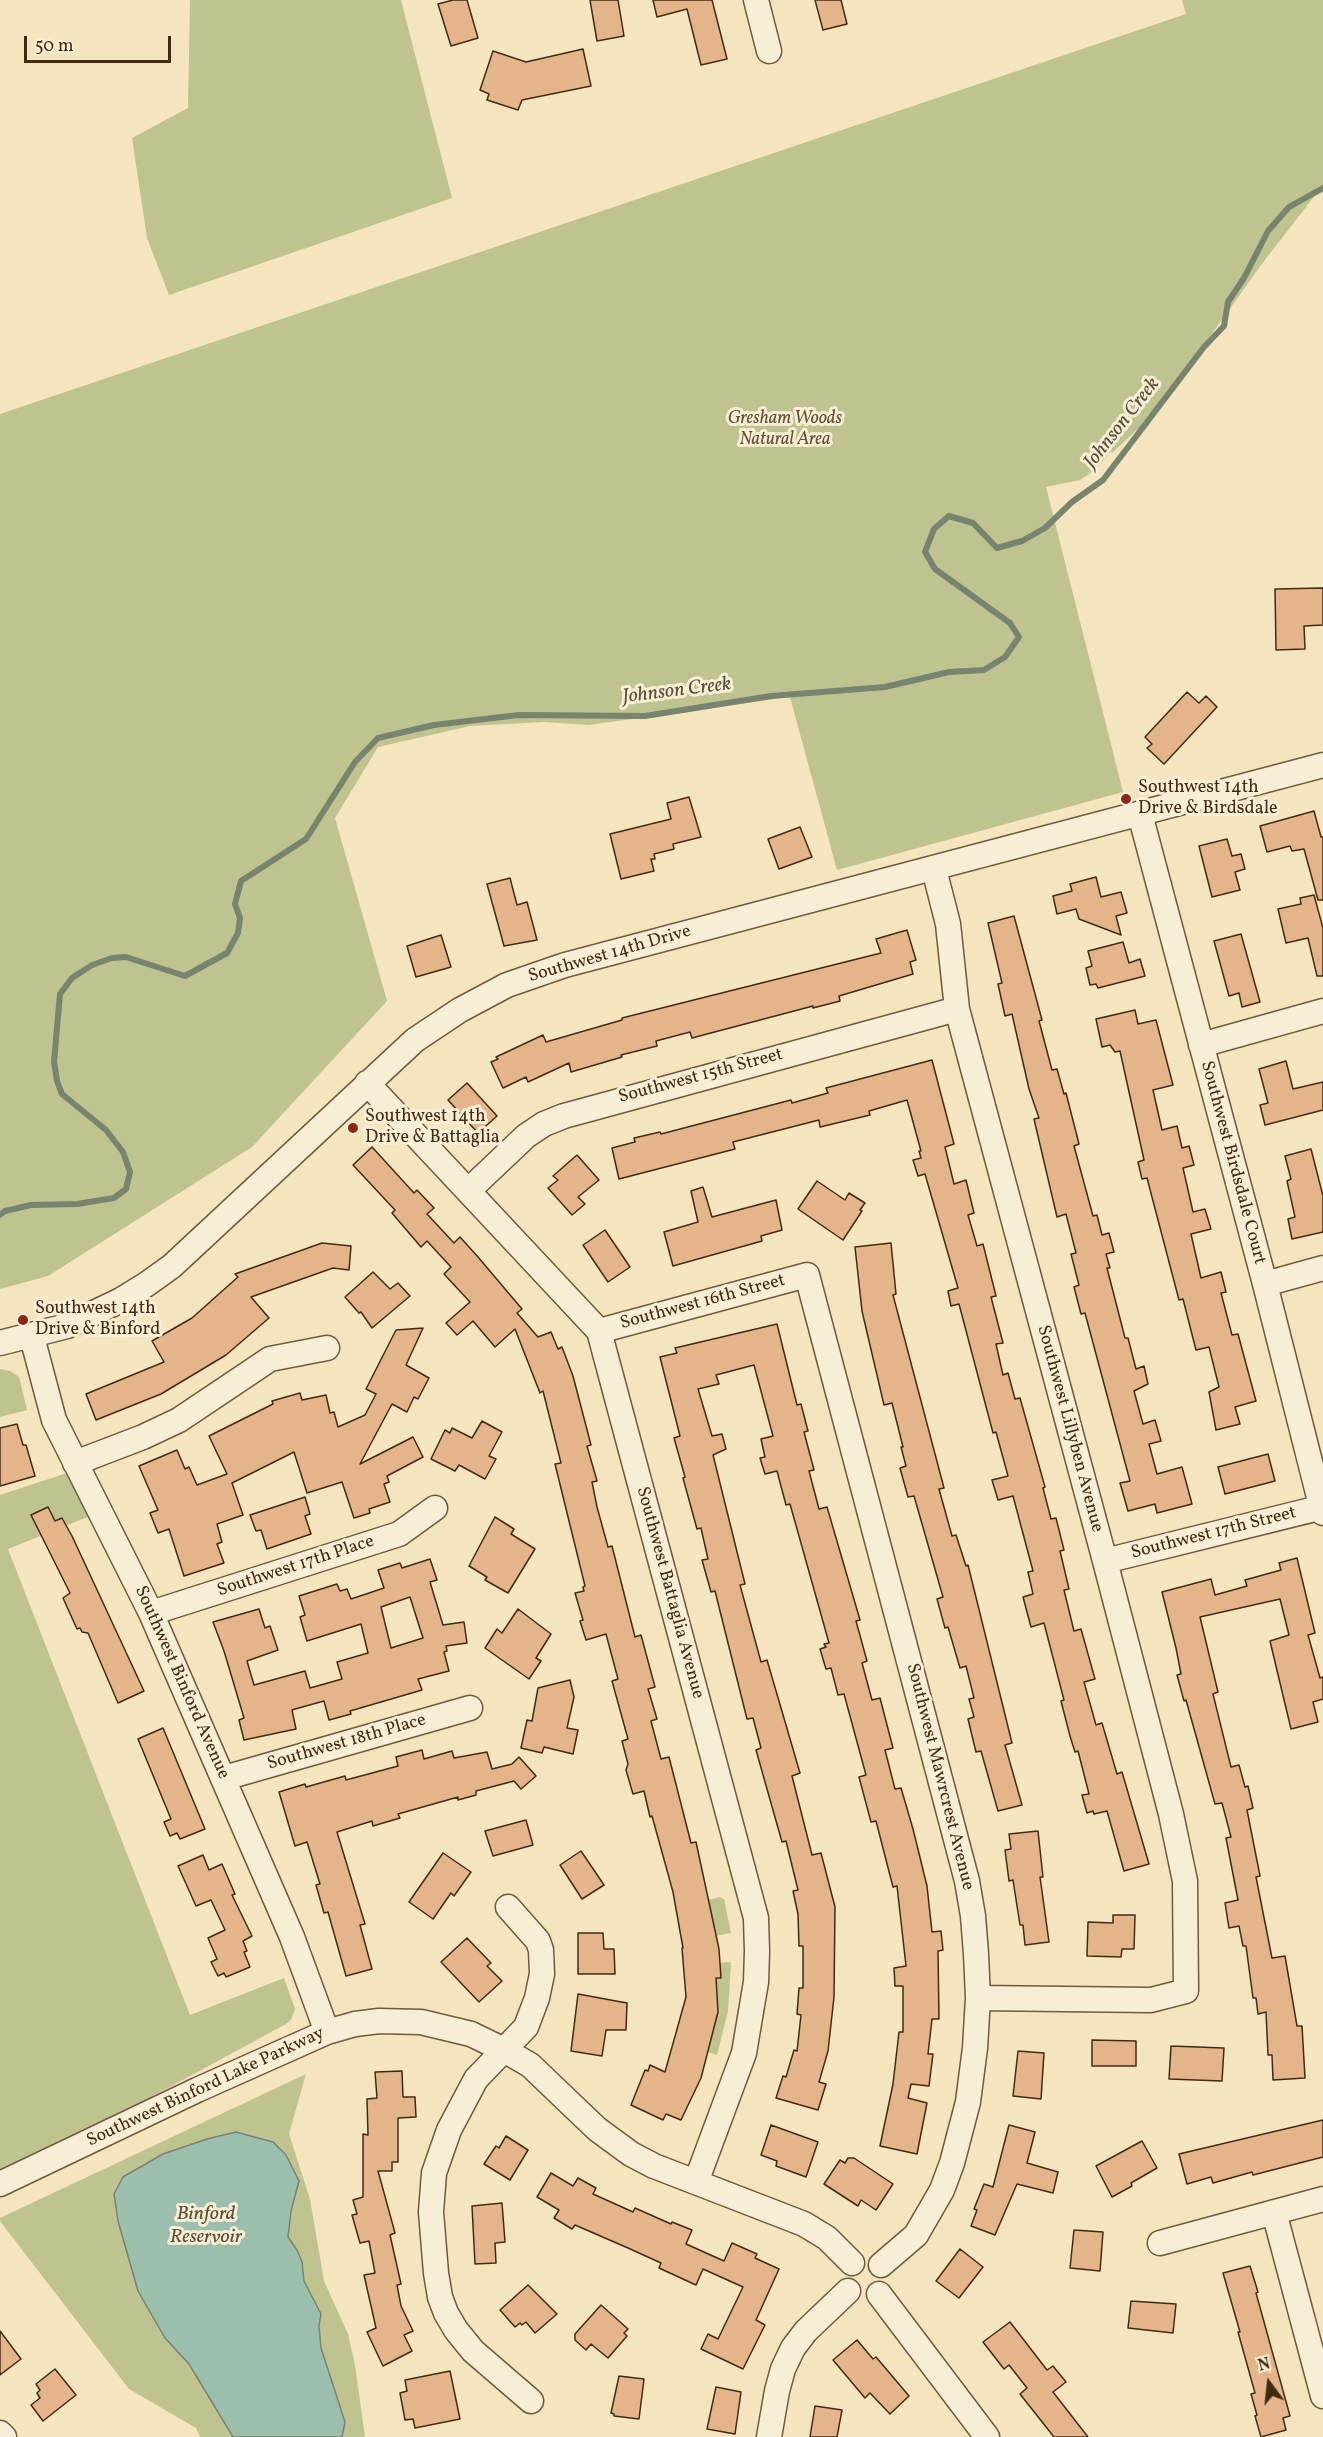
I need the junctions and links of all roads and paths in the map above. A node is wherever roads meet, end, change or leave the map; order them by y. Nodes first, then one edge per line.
1 (756, 0) edge
2 (769, 51) dead end
3 (1323, 765) edge
4 (1140, 814) junction
5 (934, 868) junction
6 (957, 1009) junction
7 (1323, 1011) edge
8 (1200, 1045) junction
9 (367, 1083) junction
10 (469, 1190) junction
11 (1323, 1268) edge
12 (807, 1275) joint
13 (1265, 1284) junction
14 (599, 1331) junction
15 (32, 1337) junction
16 (0, 1343) edge
17 (327, 1348) dead end
18 (75, 1463) junction
19 (435, 1508) dead end
20 (1322, 1509) edge
21 (1105, 1562) junction
22 (151, 1613) junction
23 (470, 1708) dead end
24 (224, 1778) junction
25 (508, 1907) dead end
26 (978, 1998) junction
27 (327, 2032) junction
28 (504, 2049) junction
29 (696, 2182) junction
30 (0, 2184) edge
31 (1323, 2199) edge
32 (1274, 2212) junction
33 (1161, 2242) dead end
34 (852, 2263) junction
35 (881, 2265) junction
36 (848, 2291) junction
37 (879, 2294) junction
38 (1323, 2396) edge
39 (531, 2401) dead end
40 (0, 2433) edge
41 (4, 2437) edge
42 (769, 2437) edge
43 (987, 2437) edge

1 - 2 street
3 - 4 street, Southwest 14th Drive
4 - 5 street, Southwest 14th Drive
4 - 8 street, Southwest Birdsdale Court
5 - 6 street, Southwest Lillyben Avenue
5 - 9 street, Southwest 14th Drive
6 - 10 street, Southwest 15th Street
6 - 21 street, Southwest Lillyben Avenue
7 - 8 street
8 - 13 street, Southwest Birdsdale Court
9 - 10 street, Southwest Battaglia Avenue
9 - 15 street, Southwest 14th Drive
10 - 14 street, Southwest Battaglia Avenue
11 - 13 street
12 - 14 street, Southwest 16th Street
12 - 26 street, Southwest Mawrcrest Avenue
13 - 20 street, Southwest Birdsdale Court
14 - 29 street, Southwest Battaglia Avenue
15 - 16 street, Southwest 14th Drive
15 - 18 street, Southwest Binford Avenue
17 - 18 street
18 - 22 street, Southwest Binford Avenue
19 - 22 street, Southwest 17th Place
20 - 21 street, Southwest 17th Street
21 - 26 street, Southwest Lillyben Avenue
22 - 24 street, Southwest Binford Avenue
23 - 24 street, Southwest 18th Place
24 - 27 street, Southwest Binford Avenue
25 - 28 street
26 - 35 street, Southwest Mawrcrest Avenue
27 - 28 street, Southwest Binford Lake Parkway
27 - 30 street, Southwest Binford Lake Parkway
28 - 29 street, Southwest Binford Lake Parkway
28 - 39 street
29 - 34 street, Southwest Binford Lake Parkway
31 - 32 street
32 - 33 street
32 - 38 street
34 - 35 street
34 - 36 street
35 - 37 street
36 - 37 street
36 - 42 street
37 - 43 street
40 - 41 street

